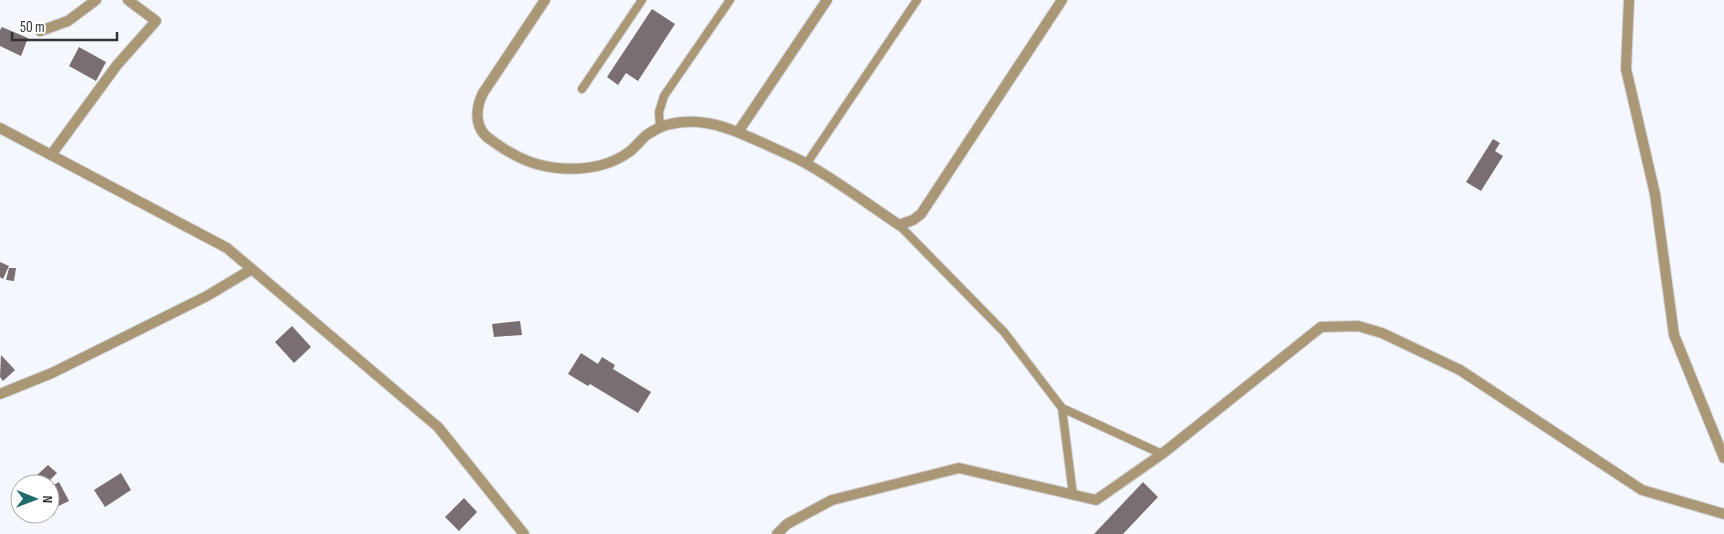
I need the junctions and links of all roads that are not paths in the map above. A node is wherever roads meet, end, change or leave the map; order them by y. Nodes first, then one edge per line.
1 (96, 0) edge
2 (128, 0) edge
3 (545, 0) edge
4 (642, 0) edge
5 (730, 0) edge
6 (826, 0) edge
7 (917, 0) edge
8 (1062, 0) edge
9 (1629, 0) edge
10 (40, 31) dead end
11 (582, 89) dead end
12 (660, 127) junction
13 (0, 128) edge
14 (738, 132) junction
15 (51, 155) junction
16 (807, 164) junction
17 (899, 225) junction
18 (252, 270) junction
19 (0, 394) edge
20 (1062, 408) junction
21 (1162, 454) junction
22 (1724, 458) edge
23 (1073, 495) junction
24 (1724, 514) edge
25 (524, 534) edge
26 (777, 534) edge

1 - 10 street
2 - 15 street
3 - 12 street
4 - 11 lane
5 - 12 lane
6 - 14 street
7 - 16 lane
8 - 17 street
9 - 22 street
12 - 14 street
13 - 15 street
14 - 16 street
15 - 18 street
16 - 17 street
17 - 20 lane
18 - 19 street
18 - 25 street
20 - 21 lane
20 - 23 lane
21 - 23 street
21 - 24 street
23 - 26 street

